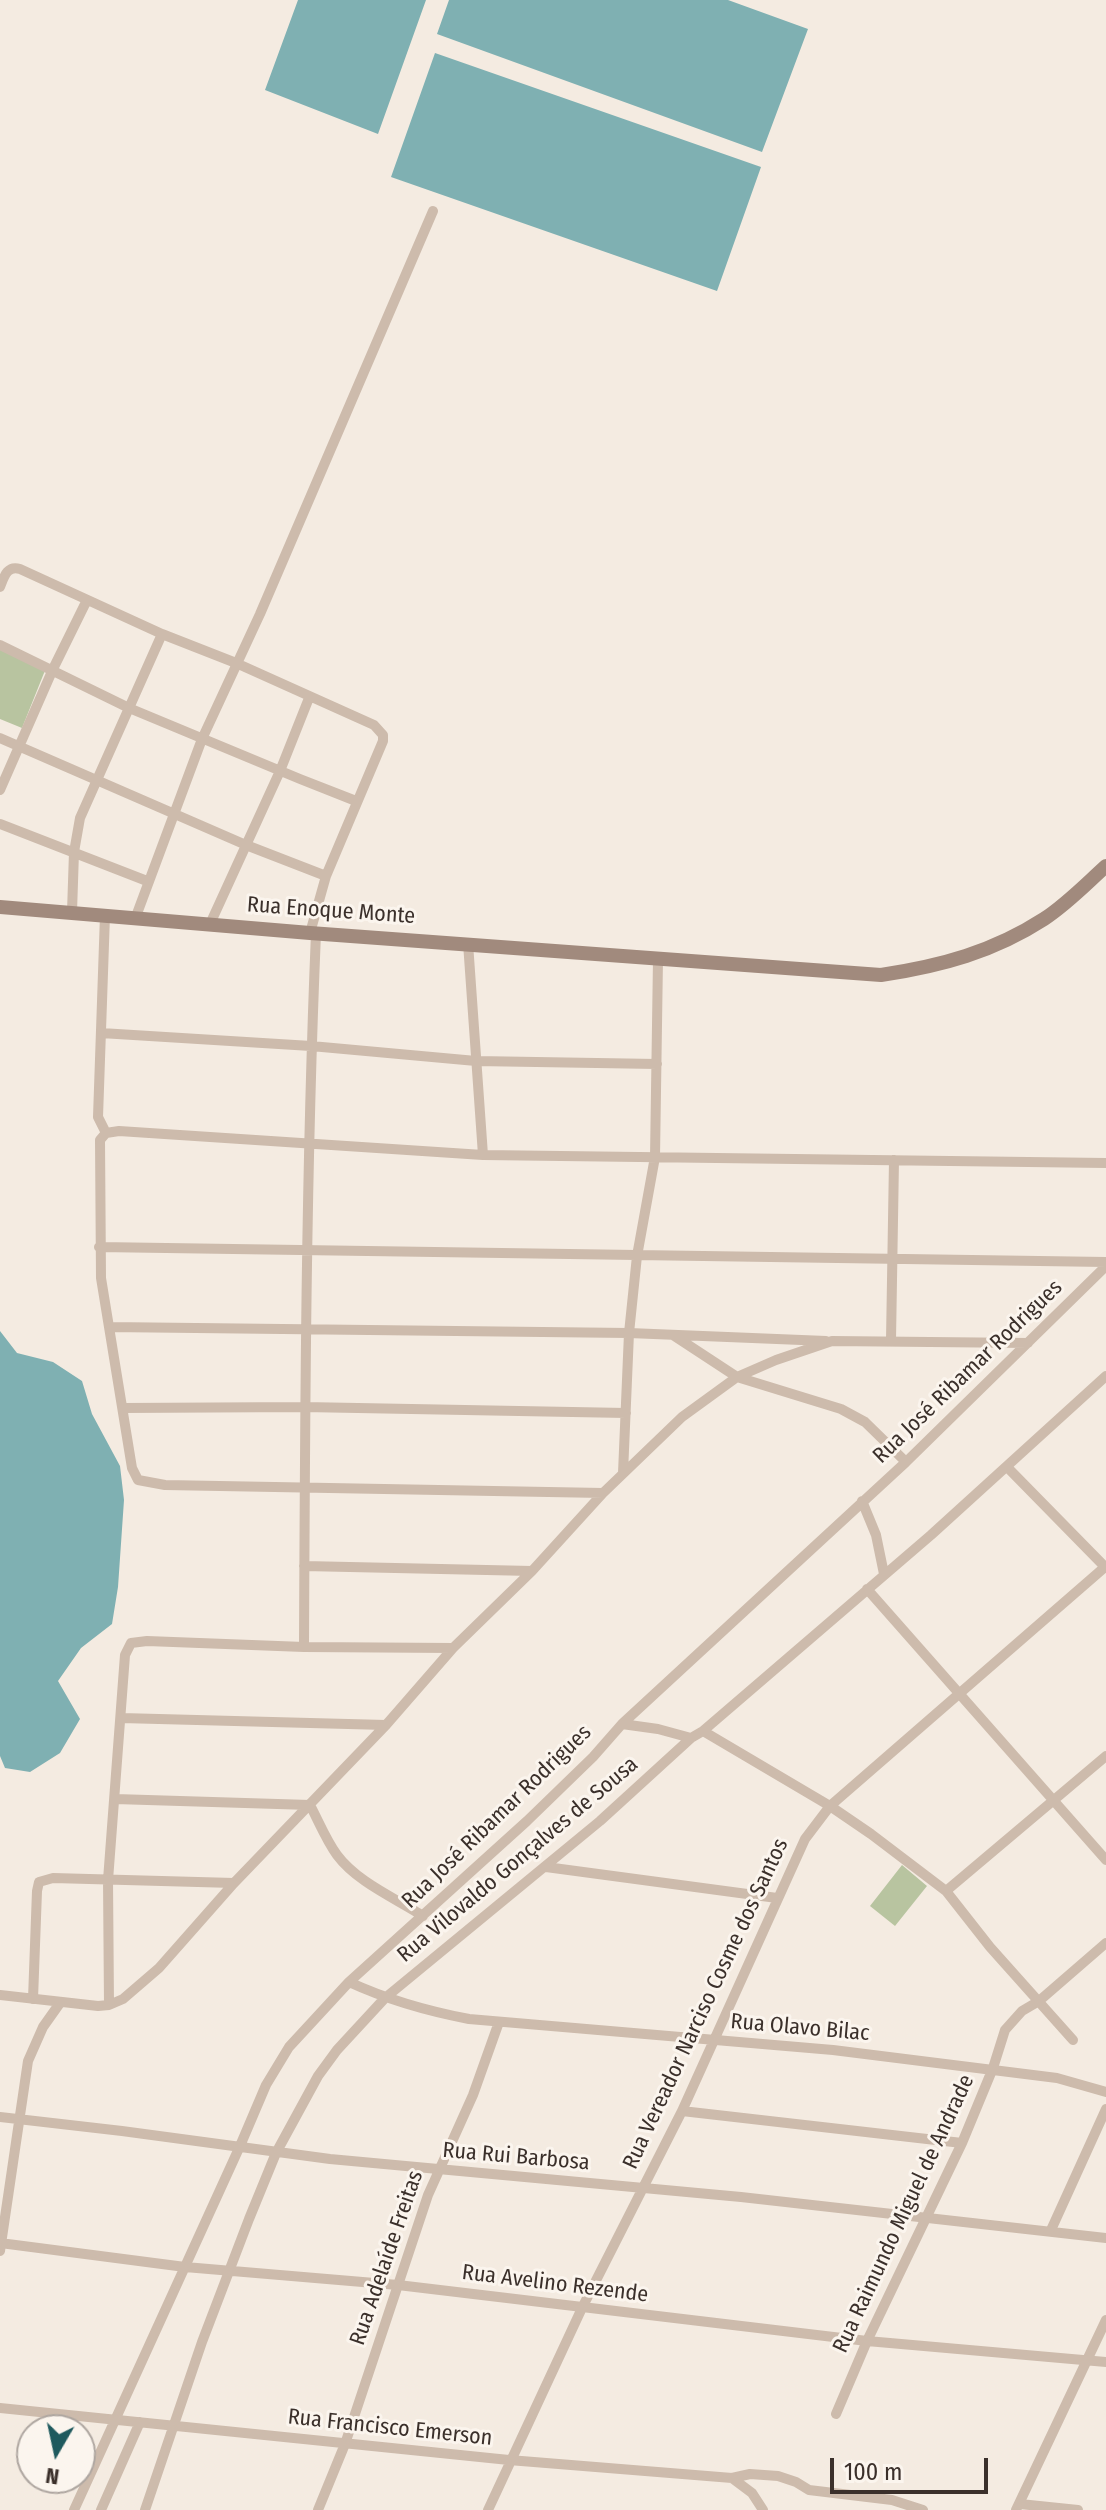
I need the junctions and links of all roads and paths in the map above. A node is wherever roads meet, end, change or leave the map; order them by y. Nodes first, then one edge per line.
1 (433, 211) dead end
2 (0, 587) edge
3 (87, 600) junction
4 (162, 634) junction
5 (0, 645) edge
6 (236, 663) junction
7 (53, 669) junction
8 (309, 698) junction
9 (129, 708) junction
10 (0, 738) edge
11 (202, 739) junction
12 (19, 747) junction
13 (280, 771) junction
14 (98, 779) junction
15 (0, 790) edge
16 (356, 801) junction
17 (175, 813) junction
18 (0, 824) edge
19 (246, 845) junction
20 (74, 852) junction
21 (1106, 866) edge
22 (326, 876) junction
23 (147, 881) junction
24 (0, 907) edge
25 (72, 912) junction
26 (105, 915) junction
27 (135, 919) junction
28 (210, 924) junction
29 (313, 933) junction
30 (468, 943) junction
31 (658, 959) junction
32 (101, 1033) junction
33 (311, 1046) junction
34 (476, 1061) junction
35 (657, 1064) junction
36 (106, 1133) junction
37 (308, 1144) junction
38 (483, 1155) junction
39 (655, 1157) junction
40 (894, 1160) junction
41 (1106, 1163) edge
42 (99, 1247) junction
43 (306, 1251) junction
44 (637, 1256) junction
45 (893, 1260) junction
46 (1106, 1264) edge
47 (109, 1327) junction
48 (306, 1330) junction
49 (629, 1333) junction
50 (672, 1334) junction
51 (891, 1340) junction
52 (832, 1341) junction
53 (1028, 1343) junction
54 (1106, 1376) edge
55 (737, 1377) junction
56 (304, 1407) junction
57 (123, 1408) junction
58 (626, 1413) junction
59 (906, 1462) junction
60 (1007, 1467) junction
61 (623, 1473) junction
62 (304, 1487) junction
63 (603, 1493) junction
64 (862, 1501) junction
65 (304, 1566) junction
66 (1106, 1567) edge
67 (532, 1571) junction
68 (884, 1574) junction
69 (867, 1589) junction
70 (304, 1647) junction
71 (453, 1648) junction
72 (960, 1693) junction
73 (121, 1718) junction
74 (622, 1724) junction
75 (386, 1725) junction
76 (703, 1731) junction
77 (691, 1738) junction
78 (1106, 1756) edge
79 (115, 1799) junction
80 (1055, 1801) junction
81 (310, 1805) junction
82 (830, 1806) junction
83 (1106, 1860) edge
84 (546, 1867) junction
85 (108, 1880) junction
86 (234, 1883) junction
87 (946, 1891) junction
88 (777, 1898) junction
89 (423, 1916) junction
90 (1106, 1943) edge
91 (349, 1982) junction
92 (0, 1995) edge
93 (385, 1998) junction
94 (33, 1999) junction
95 (1039, 2001) junction
96 (60, 2003) junction
97 (109, 2005) junction
98 (499, 2022) junction
99 (714, 2040) junction
100 (1073, 2040) dead end
101 (993, 2068) junction
102 (1106, 2092) edge
103 (1106, 2109) edge
104 (682, 2111) junction
105 (0, 2117) edge
106 (19, 2120) junction
107 (962, 2143) junction
108 (240, 2146) junction
109 (276, 2153) junction
110 (438, 2171) junction
111 (642, 2188) junction
112 (928, 2217) junction
113 (1051, 2230) junction
114 (1106, 2238) edge
115 (0, 2243) edge
116 (0, 2251) edge
117 (185, 2267) junction
118 (230, 2270) junction
119 (398, 2285) junction
120 (582, 2308) junction
121 (1106, 2320) edge
122 (867, 2341) junction
123 (1088, 2360) junction
124 (1106, 2362) edge
125 (0, 2408) edge
126 (836, 2414) dead end
127 (117, 2419) junction
128 (140, 2422) junction
129 (174, 2426) junction
130 (345, 2444) junction
131 (509, 2460) junction
132 (732, 2478) junction
133 (1018, 2507) edge
134 (74, 2510) edge
135 (101, 2510) edge
136 (145, 2510) edge
137 (318, 2510) edge
138 (488, 2510) edge
139 (763, 2510) edge
140 (923, 2510) edge
141 (1078, 2510) edge

1 - 6 street
2 - 3 street
3 - 4 street
3 - 7 street
4 - 6 street
4 - 9 street
5 - 7 street
6 - 8 street
6 - 11 street
7 - 9 street
7 - 12 street
8 - 13 street
8 - 16 street
9 - 11 street
9 - 14 street
10 - 12 street
11 - 13 street
11 - 17 street
12 - 14 street
12 - 15 street
13 - 16 street
13 - 19 street
14 - 17 street
14 - 20 street
16 - 22 street
17 - 19 street
17 - 23 street
18 - 20 street
19 - 22 street
19 - 28 street
20 - 23 street
20 - 25 street
21 - 31 main road, Rua Enoque Monte
22 - 29 street
23 - 27 street
24 - 25 main road, Rua Enoque Monte
25 - 26 main road, Rua Enoque Monte
26 - 27 main road, Rua Enoque Monte
26 - 32 street
27 - 28 main road, Rua Enoque Monte
28 - 29 main road, Rua Enoque Monte
29 - 30 main road, Rua Enoque Monte
29 - 33 street
30 - 31 main road, Rua Enoque Monte
30 - 34 street
31 - 35 street
32 - 33 street
32 - 36 street
33 - 34 street
33 - 37 street
34 - 35 street
34 - 38 street
35 - 39 street
36 - 37 street
36 - 42 street
37 - 38 street
37 - 43 street
38 - 39 street
39 - 40 street
39 - 44 street
40 - 41 street
40 - 45 street
42 - 43 street
42 - 47 street
43 - 44 street
43 - 48 street
44 - 45 street
44 - 49 street
45 - 46 street
45 - 51 street
46 - 53 street, Rua José Ribamar Rodrigues
47 - 48 street
47 - 57 street
48 - 49 street
48 - 56 street
49 - 50 street
49 - 58 street
50 - 52 street
50 - 55 street
51 - 52 street
51 - 53 street
52 - 55 street
53 - 59 street, Rua José Ribamar Rodrigues
54 - 60 street, Rua Vilovaldo Gonçalves de Sousa
55 - 59 street
55 - 61 street
56 - 57 street
56 - 58 street
56 - 62 street
57 - 62 street
58 - 61 street
59 - 64 street, Rua José Ribamar Rodrigues
60 - 66 street
60 - 68 street, Rua Vilovaldo Gonçalves de Sousa
61 - 63 street
62 - 63 street
62 - 65 street
63 - 67 street
64 - 68 street
64 - 74 street, Rua José Ribamar Rodrigues
65 - 67 street
65 - 70 street
66 - 72 street, Rua Vereador Narciso Cosme dos Santos
67 - 71 street
68 - 69 street, Rua Vilovaldo Gonçalves de Sousa
69 - 72 street
69 - 76 street, Rua Vilovaldo Gonçalves de Sousa
70 - 71 street
70 - 73 street
71 - 75 street
72 - 80 street
72 - 82 street, Rua Vereador Narciso Cosme dos Santos
73 - 75 street
73 - 79 street
74 - 77 street
74 - 89 street, Rua José Ribamar Rodrigues
75 - 81 street
76 - 77 street, Rua Vilovaldo Gonçalves de Sousa
76 - 82 street
77 - 84 street, Rua Vilovaldo Gonçalves de Sousa
78 - 80 street
79 - 81 street
79 - 85 street
80 - 83 street
80 - 87 street
81 - 86 street
81 - 89 street
82 - 87 street
82 - 88 street, Rua Vereador Narciso Cosme dos Santos
84 - 88 street
84 - 93 street, Rua Vilovaldo Gonçalves de Sousa
85 - 86 street
85 - 94 street
85 - 97 street
86 - 97 street
87 - 95 street
88 - 99 street, Rua Vereador Narciso Cosme dos Santos
89 - 91 street, Rua José Ribamar Rodrigues
90 - 95 street
91 - 93 street, Rua Olavo Bilac
91 - 108 street, Rua José Ribamar Rodrigues
92 - 94 street
93 - 98 street, Rua Olavo Bilac
93 - 109 street, Rua Vilovaldo Gonçalves de Sousa
94 - 96 street
95 - 100 street
95 - 101 street, Rua Raimundo Miguel de Andrade
96 - 97 street
96 - 106 street
98 - 99 street, Rua Olavo Bilac
98 - 110 street, Rua Adelaíde Freitas
99 - 101 street, Rua Olavo Bilac
99 - 104 street, Rua Vereador Narciso Cosme dos Santos
101 - 102 street, Rua Olavo Bilac
101 - 107 street, Rua Raimundo Miguel de Andrade
103 - 113 street
104 - 107 street
104 - 111 street, Rua Vereador Narciso Cosme dos Santos
105 - 106 street, Rua Rui Barbosa
106 - 108 street, Rua Rui Barbosa
106 - 115 street
107 - 112 street, Rua Raimundo Miguel de Andrade
108 - 109 street, Rua Rui Barbosa
108 - 117 street, Rua José Ribamar Rodrigues
109 - 110 street, Rua Rui Barbosa
109 - 118 street, Rua Vilovaldo Gonçalves de Sousa
110 - 111 street, Rua Rui Barbosa
110 - 119 street, Rua Adelaíde Freitas
111 - 112 street, Rua Rui Barbosa
111 - 120 street, Rua Vereador Narciso Cosme dos Santos
112 - 113 street, Rua Rui Barbosa
112 - 122 street, Rua Raimundo Miguel de Andrade
113 - 114 street, Rua Rui Barbosa
115 - 116 street
115 - 117 street, Rua Avelino Rezende
117 - 118 street, Rua Avelino Rezende
117 - 127 street, Rua José Ribamar Rodrigues
118 - 119 street, Rua Avelino Rezende
118 - 129 street, Rua Vilovaldo Gonçalves de Sousa
119 - 120 street, Rua Avelino Rezende
119 - 130 street, Rua Adelaíde Freitas
120 - 122 street, Rua Avelino Rezende
120 - 131 street, Rua Vereador Narciso Cosme dos Santos
121 - 123 street
122 - 123 street, Rua Avelino Rezende
122 - 126 street, Rua Raimundo Miguel de Andrade
123 - 124 street, Rua Avelino Rezende
123 - 133 street
125 - 127 street, Rua Francisco Emerson
127 - 128 street, Rua Francisco Emerson
127 - 134 street, Rua José Ribamar Rodrigues
128 - 129 street, Rua Francisco Emerson
128 - 135 street
129 - 130 street, Rua Francisco Emerson
129 - 136 street, Rua Vilovaldo Gonçalves de Sousa
130 - 131 street, Rua Francisco Emerson
130 - 137 street, Rua Adelaíde Freitas
131 - 132 street, Rua Francisco Emerson
131 - 138 street, Rua Vereador Narciso Cosme dos Santos
132 - 139 street
132 - 140 street, Rua Francisco Emerson
133 - 141 street

